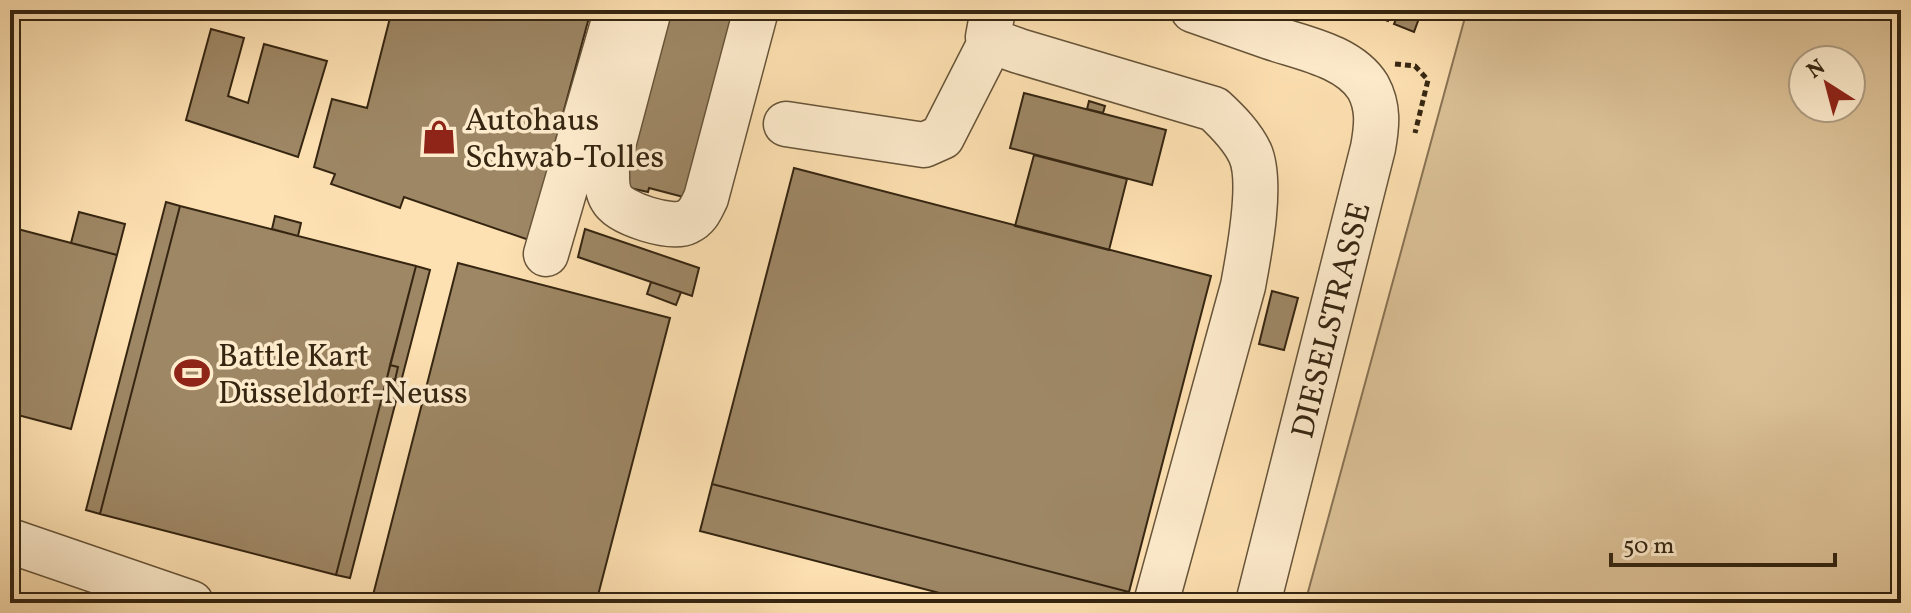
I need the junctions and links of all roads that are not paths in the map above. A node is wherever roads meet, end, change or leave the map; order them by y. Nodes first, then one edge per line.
1 (617, 10) edge
2 (649, 10) edge
3 (756, 10) edge
4 (1193, 10) edge
5 (992, 25) edge
6 (786, 124) dead end
7 (546, 254) dead end
8 (10, 541) edge
9 (191, 603) edge
10 (1156, 603) edge
11 (1258, 603) edge

1 - 7 street
2 - 3 street
4 - 11 street, DIESELSTRASSE
5 - 6 street
5 - 10 street
8 - 9 street

